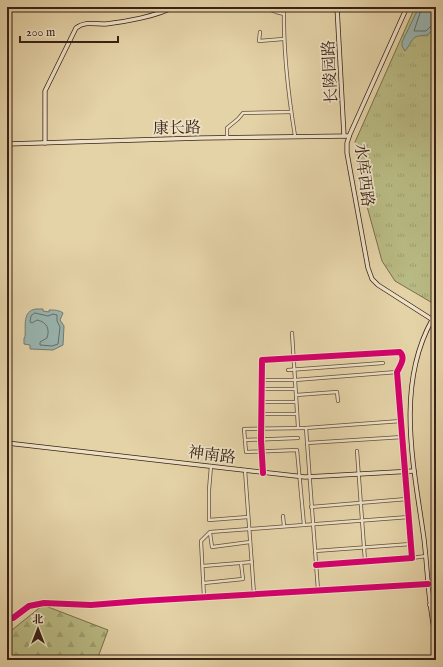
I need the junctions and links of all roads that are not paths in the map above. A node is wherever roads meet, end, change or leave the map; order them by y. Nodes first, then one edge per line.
1 (172, 7) edge
2 (284, 7) edge
3 (337, 7) edge
4 (407, 7) edge
5 (241, 8) edge
6 (284, 14) junction
7 (260, 32) dead end
8 (283, 39) junction
9 (291, 112) junction
10 (346, 136) junction
11 (295, 137) junction
12 (227, 138) junction
13 (45, 143) junction
14 (7, 144) edge
15 (434, 321) edge
16 (292, 333) dead end
17 (293, 358) junction
18 (383, 364) dead end
19 (288, 370) dead end
20 (294, 370) junction
21 (398, 372) junction
22 (262, 380) junction
23 (295, 380) junction
24 (262, 389) junction
25 (295, 389) junction
26 (296, 395) junction
27 (338, 401) dead end
28 (262, 402) junction
29 (296, 402) junction
30 (262, 414) junction
31 (297, 414) junction
32 (401, 421) junction
33 (298, 427) junction
34 (261, 428) junction
35 (306, 428) junction
36 (403, 437) junction
37 (298, 438) dead end
38 (245, 440) junction
39 (261, 440) junction
40 (7, 443) edge
41 (307, 443) junction
42 (357, 451) dead end
43 (262, 452) junction
44 (211, 466) junction
45 (245, 470) junction
46 (405, 471) junction
47 (414, 471) junction
48 (263, 473) junction
49 (358, 474) junction
50 (300, 476) junction
51 (309, 477) junction
52 (407, 499) junction
53 (360, 502) junction
54 (312, 506) junction
55 (283, 516) dead end
56 (248, 517) junction
57 (409, 517) junction
58 (362, 520) junction
59 (313, 524) junction
60 (304, 525) junction
61 (284, 526) junction
62 (249, 529) junction
63 (210, 532) junction
64 (250, 542) junction
65 (411, 544) junction
66 (364, 548) junction
67 (315, 551) junction
68 (426, 556) junction
69 (412, 558) junction
70 (365, 561) junction
71 (252, 562) junction
72 (241, 563) junction
73 (316, 565) junction
74 (202, 566) junction
75 (204, 583) junction
76 (428, 584) junction
77 (318, 590) junction
78 (254, 594) junction
79 (204, 597) junction
80 (430, 605) junction
81 (436, 605) edge
82 (7, 618) edge
83 (436, 638) edge

1 - 13 street
2 - 6 street
3 - 10 street, 长陵园路
4 - 10 street, 水库西路
5 - 6 street
6 - 8 street
7 - 8 street
8 - 9 street
9 - 11 street
9 - 12 street
10 - 11 street, 康长路
10 - 15 street, 水库西路
11 - 12 street, 康长路
12 - 13 street, 康长路
13 - 14 street, 康长路
15 - 47 street
16 - 17 street
17 - 20 street
17 - 21 street
17 - 22 street
18 - 20 street
19 - 20 street
20 - 23 street
21 - 23 street
21 - 32 street
22 - 23 street
22 - 24 street
23 - 25 street
24 - 25 street
24 - 28 street
25 - 26 street
26 - 27 street
26 - 29 street
28 - 29 street
28 - 30 street
29 - 31 street
30 - 31 street
30 - 34 street
31 - 33 street
32 - 35 street
32 - 36 street
33 - 34 street
33 - 35 street
34 - 38 street
34 - 39 street
35 - 41 street
36 - 41 street
36 - 46 street
37 - 39 street
38 - 39 street
38 - 43 street
39 - 43 street
40 - 44 street, 神南路
41 - 51 street
42 - 49 street
43 - 48 street
43 - 50 street
44 - 45 street, 神南路
44 - 56 street
45 - 48 street, 神南路
45 - 56 street
46 - 47 street, 神南路
46 - 49 street, 神南路
46 - 52 street
47 - 68 street
48 - 50 street, 神南路
49 - 51 street, 神南路
49 - 53 street
50 - 51 street, 神南路
50 - 60 street
51 - 54 street
52 - 53 street
52 - 57 street
53 - 54 street
53 - 58 street
54 - 59 street
55 - 61 street
56 - 62 street
57 - 58 street
57 - 65 street
58 - 59 street
58 - 66 street
59 - 60 street
59 - 67 street
60 - 61 street
61 - 62 street
62 - 63 street
62 - 64 street
63 - 64 street
63 - 74 street
64 - 71 street
65 - 66 street
65 - 69 street
66 - 67 street
66 - 70 street
67 - 73 street
68 - 69 street
68 - 76 street
69 - 70 street
70 - 73 street
71 - 72 street
71 - 78 street
72 - 74 street
72 - 75 street
73 - 77 street
74 - 75 street
75 - 79 street
76 - 77 street
76 - 80 street
77 - 78 street
78 - 79 street
79 - 82 street
80 - 81 street
80 - 83 street

